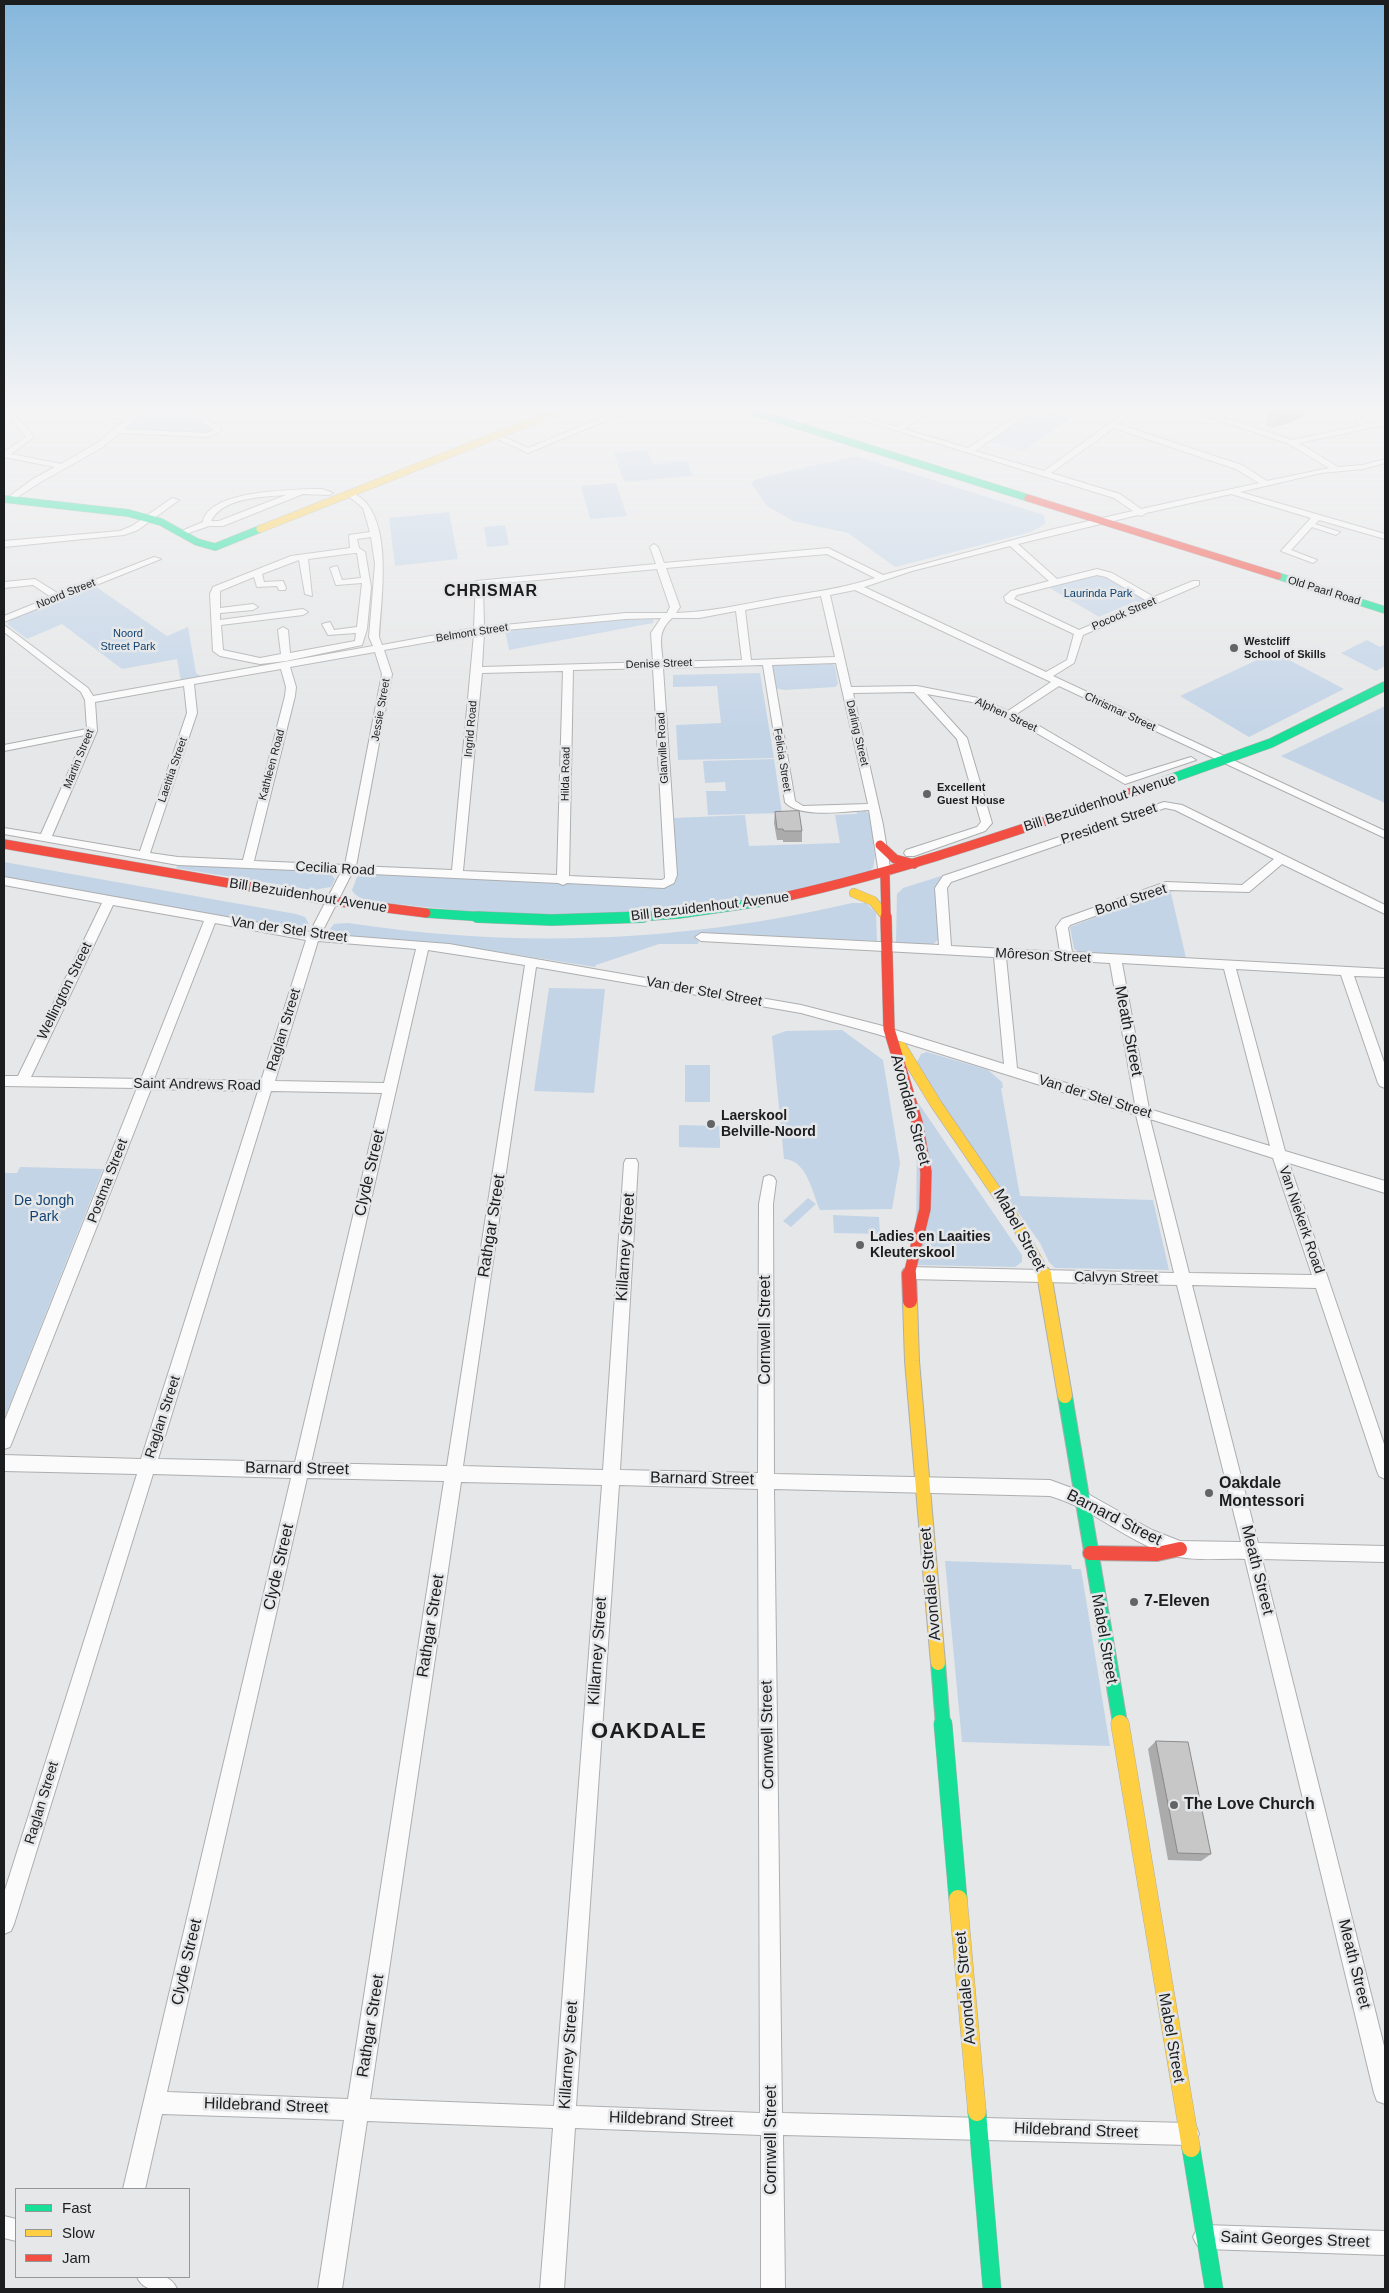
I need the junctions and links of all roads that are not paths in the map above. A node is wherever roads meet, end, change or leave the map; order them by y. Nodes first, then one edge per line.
1 (143, 517) edge
2 (209, 517) edge
3 (239, 517) edge
4 (292, 517) edge
5 (371, 517) edge
6 (1087, 517) edge
7 (1127, 517) edge
8 (1317, 517) joint
9 (149, 518) junction
10 (1103, 522) junction
11 (208, 523) junction
12 (1310, 524) junction
13 (183, 532) junction
14 (1336, 532) dead end
15 (1385, 536) edge
16 (369, 537) junction
17 (353, 543) junction
18 (4, 544) edge
19 (1013, 544) junction
20 (654, 547) dead end
21 (303, 557) junction
22 (157, 559) dead end
23 (1313, 560) dead end
24 (661, 566) junction
25 (334, 568) dead end
26 (257, 573) junction
27 (882, 578) junction
28 (367, 580) junction
29 (1055, 582) junction
30 (1196, 583) dead end
31 (4, 584) edge
32 (856, 587) junction
33 (282, 588) dead end
34 (826, 592) junction
35 (309, 594) dead end
36 (58, 598) junction
37 (1154, 601) junction
38 (253, 607) dead end
39 (740, 608) junction
40 (1385, 610) edge
41 (215, 612) junction
42 (303, 612) dead end
43 (668, 616) junction
44 (4, 619) edge
45 (216, 623) junction
46 (327, 624) dead end
47 (4, 628) edge
48 (362, 629) junction
49 (282, 630) dead end
50 (479, 630) junction
51 (1079, 633) junction
52 (17, 638) junction
53 (4, 644) edge
54 (378, 649) junction
55 (840, 660) junction
56 (285, 662) junction
57 (747, 662) junction
58 (766, 662) junction
59 (658, 664) junction
60 (568, 667) junction
61 (477, 670) junction
62 (1046, 676) junction
63 (1058, 682) junction
64 (189, 683) junction
65 (1385, 686) edge
66 (917, 689) junction
67 (847, 690) junction
68 (1385, 699) edge
69 (90, 700) junction
70 (1009, 715) junction
71 (1353, 715) dead end
72 (1330, 727) dead end
73 (92, 731) junction
74 (4, 748) edge
75 (1190, 760) dead end
76 (1226, 761) junction
77 (1238, 767) junction
78 (1222, 774) dead end
79 (1179, 788) dead end
80 (873, 807) junction
81 (4, 831) edge
82 (1385, 835) edge
83 (45, 838) junction
84 (4, 844) edge
85 (880, 845) junction
86 (144, 855) junction
87 (4, 856) edge
88 (1282, 858) junction
89 (246, 865) junction
90 (916, 866) junction
91 (942, 867) dead end
92 (350, 870) junction
93 (458, 875) junction
94 (885, 879) junction
95 (900, 880) dead end
96 (564, 881) junction
97 (7, 882) edge
98 (667, 883) joint
99 (4, 895) edge
100 (109, 900) junction
101 (329, 906) junction
102 (1385, 910) edge
103 (777, 911) dead end
104 (886, 917) junction
105 (211, 919) junction
106 (387, 920) dead end
107 (628, 930) dead end
108 (571, 931) dead end
109 (552, 932) dead end
110 (312, 937) junction
111 (702, 937) dead end
112 (423, 945) junction
113 (887, 948) junction
114 (945, 950) junction
115 (1000, 954) junction
116 (1067, 956) junction
117 (1115, 959) junction
118 (531, 962) junction
119 (1230, 965) junction
120 (1346, 971) junction
121 (1385, 973) edge
122 (891, 1033) junction
123 (1011, 1071) junction
124 (4, 1081) edge
125 (22, 1082) junction
126 (1385, 1082) edge
127 (145, 1084) junction
128 (266, 1086) junction
129 (390, 1088) junction
130 (1142, 1112) junction
131 (1279, 1154) junction
132 (631, 1163) dead end
133 (769, 1181) dead end
134 (1385, 1188) edge
135 (909, 1273) junction
136 (1045, 1276) junction
137 (1183, 1279) junction
138 (1322, 1282) junction
139 (4, 1442) edge
140 (4, 1463) edge
141 (147, 1466) junction
142 (302, 1469) junction
143 (1385, 1471) edge
144 (454, 1473) junction
145 (611, 1477) junction
146 (766, 1480) junction
147 (922, 1484) junction
148 (1082, 1500) junction
149 (1180, 1549) junction
150 (1252, 1551) junction
151 (1090, 1553) junction
152 (1385, 1554) edge
153 (4, 1924) edge
154 (1385, 2093) edge
155 (155, 2103) junction
156 (359, 2108) junction
157 (565, 2115) junction
158 (772, 2124) junction
159 (978, 2128) junction
160 (1188, 2134) junction
161 (134, 2188) edge
162 (1205, 2237) junction
163 (1385, 2243) edge
164 (150, 2278) edge
165 (165, 2289) edge
166 (330, 2289) edge
167 (552, 2289) edge
168 (773, 2289) edge
169 (992, 2289) edge
170 (1214, 2289) edge

1 - 9 main road
2 - 11 street
3 - 11 street
4 - 13 main road
5 - 16 street, Jessie Street
6 - 10 main road, Old Paarl Road
7 - 10 street, Belmont Street
8 - 12 street
8 - 15 street
9 - 13 main road
9 - 18 street
10 - 19 street, Belmont Street
10 - 40 main road, Old Paarl Road
11 - 13 street
12 - 14 street
12 - 23 street
16 - 17 street
16 - 54 street, Jessie Street
17 - 21 street
17 - 28 street
19 - 27 street, Belmont Street
19 - 29 street
20 - 24 street
21 - 26 street
21 - 35 street
22 - 36 street, Noord Street
24 - 27 street
24 - 43 street
24 - 50 street, Ingrid Road
25 - 28 street
26 - 33 street
26 - 41 street
27 - 32 street, Belmont Street
28 - 48 street
29 - 37 street
29 - 51 street
30 - 37 street, Pocock Street
31 - 36 street
32 - 34 street, Belmont Street
32 - 62 street, Chrismar Street
34 - 39 street, Belmont Street
34 - 55 street, Darling Street
36 - 44 street, Noord Street
37 - 51 street, Pocock Street
38 - 41 street
39 - 43 street, Belmont Street
39 - 57 street
41 - 45 street
42 - 45 street
43 - 50 street, Belmont Street
43 - 59 street, Glanville Road
45 - 56 street
46 - 48 street
47 - 52 street
48 - 56 street
49 - 56 street, Kathleen Road
50 - 54 street, Belmont Street
50 - 61 street, Ingrid Road
51 - 62 street, Pocock Street
52 - 53 street
52 - 69 street
54 - 56 street, Belmont Street
54 - 92 street, Jessie Street
55 - 58 street, Denise Street
55 - 67 street, Darling Street
56 - 64 street, Belmont Street
56 - 89 street, Kathleen Road
57 - 58 street, Denise Street
57 - 59 street, Denise Street
58 - 80 street, Felicia Street
59 - 60 street, Denise Street
59 - 98 street, Glanville Road
60 - 61 street, Denise Street
60 - 96 street, Hilda Road
61 - 93 street, Ingrid Road
62 - 63 street, Chrismar Street
63 - 70 street
63 - 76 street, Chrismar Street
64 - 69 street, Belmont Street
64 - 86 street, Laetitia Street
65 - 76 main road, Bill Bezuidenhout Avenue
66 - 67 street, Alphen Street
66 - 70 street, Alphen Street
66 - 90 street
67 - 80 street, Darling Street
68 - 71 main road
69 - 73 street, Martin Street
70 - 75 street, Alphen Street
72 - 77 main road
73 - 74 street
73 - 83 street, Martin Street
76 - 77 street, Chrismar Street
76 - 90 main road, Bill Bezuidenhout Avenue
77 - 78 main road
77 - 82 street, Chrismar Street
79 - 91 main road, Bill Bezuidenhout Avenue
80 - 85 street, Darling Street
81 - 83 street, Cecilia Road
83 - 86 street, Cecilia Road
84 - 101 main road, Bill Bezuidenhout Avenue
85 - 90 main road
85 - 94 street, Darling Street
86 - 89 street, Cecilia Road
87 - 101 main road, Bill Bezuidenhout Avenue
88 - 102 street, President Street
88 - 114 street, President Street
88 - 116 street, Bond Street
89 - 92 street, Cecilia Road
90 - 94 main road, Bill Bezuidenhout Avenue
92 - 93 street, Cecilia Road
92 - 101 street, Jessie Street
93 - 96 street, Cecilia Road
94 - 95 main road, Bill Bezuidenhout Avenue
94 - 101 main road, Bill Bezuidenhout Avenue
94 - 104 main road, Avondale Street
94 - 104 main road, Bill Bezuidenhout Avenue
96 - 98 street, Cecilia Road
97 - 99 street
97 - 100 street, Van der Stel Street
100 - 105 street, Van der Stel Street
100 - 125 street, Wellington Street
101 - 106 main road, Bill Bezuidenhout Avenue
101 - 110 street, Raglan Street
103 - 107 main road, Bill Bezuidenhout Avenue
104 - 113 main road, Avondale Street
105 - 110 street, Van der Stel Street
105 - 127 street, Postma Street
108 - 109 main road
110 - 112 street, Van der Stel Street
110 - 128 street, Raglan Street
111 - 113 street, Môreson Street
112 - 118 street, Van der Stel Street
112 - 129 street, Clyde Street
113 - 114 street, Môreson Street
113 - 122 main road, Avondale Street
114 - 115 street, Môreson Street
115 - 116 street, Môreson Street
115 - 123 street
116 - 117 street, Môreson Street
117 - 119 street, Môreson Street
117 - 130 street, Meath Street
118 - 122 street, Van der Stel Street
118 - 144 street, Rathgar Street
119 - 120 street, Môreson Street
119 - 131 street, Van Niekerk Road
120 - 121 street, Môreson Street
120 - 126 street
122 - 123 street, Van der Stel Street
122 - 135 main road, Avondale Street
122 - 136 main road, Mabel Street
123 - 130 street, Van der Stel Street
124 - 125 street, Saint Andrews Road
125 - 127 street, Saint Andrews Road
127 - 128 street, Saint Andrews Road
127 - 139 street, Postma Street
128 - 129 street, Saint Andrews Road
128 - 141 street, Raglan Street
129 - 142 street, Clyde Street
130 - 131 street, Van der Stel Street
130 - 137 street, Meath Street
131 - 134 street, Van der Stel Street
131 - 138 street, Van Niekerk Road
132 - 145 street, Killarney Street
133 - 146 street, Cornwell Street
135 - 136 street, Calvyn Street
135 - 147 main road, Avondale Street
136 - 137 street, Calvyn Street
136 - 148 main road, Mabel Street
137 - 138 street, Calvyn Street
137 - 150 street, Meath Street
138 - 143 street, Van Niekerk Road
140 - 141 street, Barnard Street
141 - 142 street, Barnard Street
141 - 153 street, Raglan Street
142 - 144 street, Barnard Street
142 - 155 street, Clyde Street
144 - 145 street, Barnard Street
144 - 156 street, Rathgar Street
145 - 146 street, Barnard Street
145 - 157 street, Killarney Street
146 - 147 street, Barnard Street
146 - 158 street, Cornwell Street
147 - 148 street, Barnard Street
147 - 159 main road, Avondale Street
148 - 149 street, Barnard Street
148 - 151 main road, Mabel Street
149 - 150 street, Barnard Street
149 - 151 main road
150 - 152 street, Barnard Street
150 - 154 street, Meath Street
151 - 160 main road, Mabel Street
155 - 156 street, Hildebrand Street
155 - 161 street, Clyde Street
156 - 157 street, Hildebrand Street
156 - 166 street, Rathgar Street
157 - 158 street, Hildebrand Street
157 - 167 street, Killarney Street
158 - 159 street, Hildebrand Street
158 - 168 street, Cornwell Street
159 - 160 street, Hildebrand Street
159 - 169 main road, Avondale Street
160 - 162 main road, Mabel Street
162 - 163 street, Saint Georges Street
162 - 170 main road, Mabel Street
164 - 165 street

